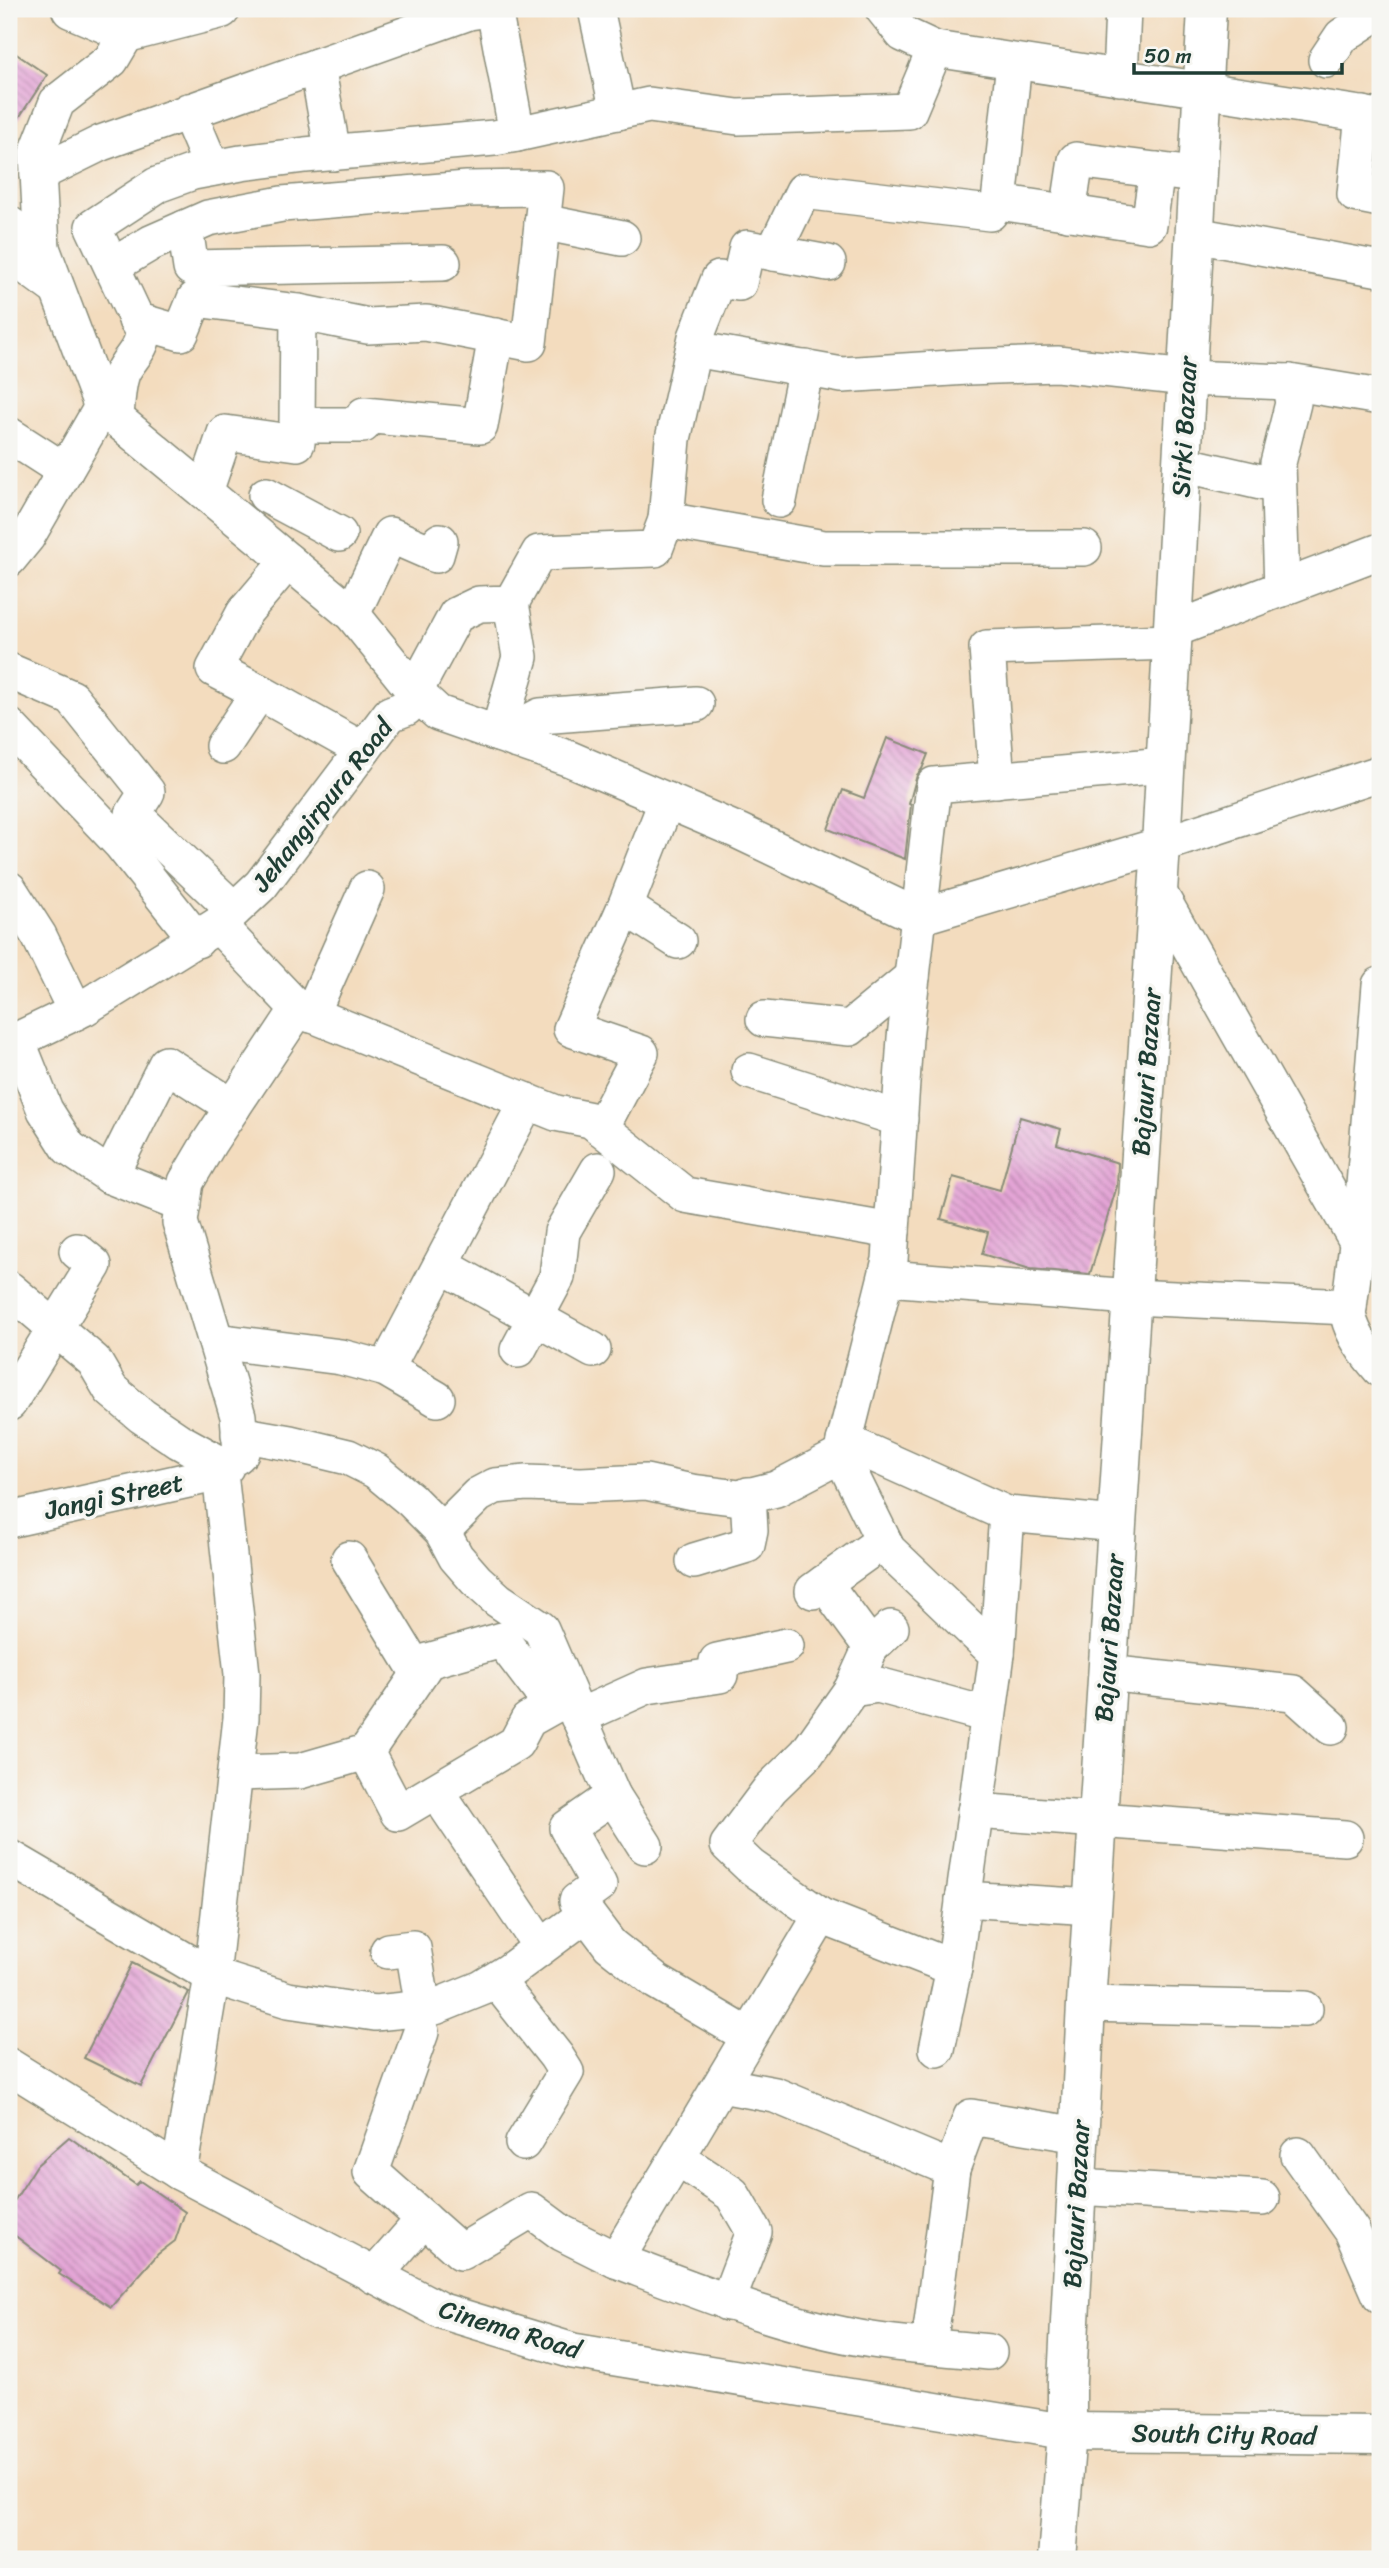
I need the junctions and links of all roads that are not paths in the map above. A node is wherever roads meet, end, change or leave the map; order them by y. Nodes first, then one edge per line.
1 (71, 9) edge
2 (221, 9) edge
3 (492, 9) edge
4 (596, 9) edge
5 (883, 9) edge
6 (1122, 9) edge
7 (1207, 9) edge
8 (1380, 11) edge
9 (133, 21) edge
10 (935, 49) junction
11 (1326, 60) dead end
12 (1014, 62) junction
13 (317, 66) junction
14 (1120, 78) junction
15 (1203, 91) junction
16 (188, 111) junction
17 (618, 112) junction
18 (1371, 116) edge
19 (517, 134) junction
20 (333, 153) junction
21 (212, 168) junction
22 (1157, 170) junction
23 (38, 174) junction
24 (1198, 175) junction
25 (1380, 199) edge
26 (990, 213) dead end
27 (1068, 213) junction
28 (542, 222) junction
29 (9, 224) edge
30 (185, 228) junction
31 (1195, 235) junction
32 (622, 237) dead end
33 (25, 251) edge
34 (773, 253) junction
35 (443, 263) dead end
36 (828, 263) dead end
37 (112, 267) junction
38 (1380, 269) edge
39 (298, 312) junction
40 (136, 320) junction
41 (496, 336) junction
42 (694, 349) junction
43 (806, 368) junction
44 (1187, 378) junction
45 (1289, 382) junction
46 (1380, 397) edge
47 (109, 413) junction
48 (297, 425) junction
49 (9, 435) edge
50 (1182, 464) junction
51 (65, 471) junction
52 (1279, 486) junction
53 (205, 492) junction
54 (266, 495) dead end
55 (779, 500) dead end
56 (302, 515) junction
57 (666, 520) junction
58 (339, 534) dead end
59 (440, 541) dead end
60 (1084, 548) dead end
61 (1380, 551) edge
62 (9, 558) edge
63 (285, 558) junction
64 (1282, 589) junction
65 (511, 603) junction
66 (352, 614) junction
67 (1172, 636) junction
68 (9, 671) edge
69 (414, 691) junction
70 (259, 692) junction
71 (696, 704) dead end
72 (9, 726) edge
73 (506, 737) junction
74 (223, 746) dead end
75 (363, 750) junction
76 (1165, 765) junction
77 (997, 780) junction
78 (1380, 780) edge
79 (667, 800) junction
80 (1161, 845) junction
81 (367, 888) dead end
82 (9, 889) edge
83 (1158, 891) junction
84 (625, 907) junction
85 (919, 917) junction
86 (216, 925) junction
87 (678, 941) dead end
88 (912, 977) junction
89 (1380, 985) edge
90 (1380, 994) edge
91 (76, 1012) junction
92 (304, 1012) junction
93 (764, 1019) dead end
94 (13, 1042) edge
95 (749, 1071) dead end
96 (233, 1107) junction
97 (541, 1107) junction
98 (900, 1119) junction
99 (601, 1128) junction
100 (598, 1170) dead end
101 (110, 1176) junction
102 (1372, 1188) edge
103 (183, 1205) junction
104 (892, 1231) junction
105 (1358, 1242) junction
106 (77, 1251) dead end
107 (441, 1265) junction
108 (887, 1278) junction
109 (1131, 1297) junction
110 (12, 1300) edge
111 (1349, 1307) junction
112 (535, 1317) junction
113 (55, 1328) junction
114 (216, 1341) junction
115 (518, 1350) dead end
116 (593, 1350) dead end
117 (386, 1369) junction
118 (1380, 1369) edge
119 (437, 1399) dead end
120 (9, 1403) edge
121 (239, 1434) junction
122 (843, 1448) junction
123 (223, 1470) junction
124 (748, 1495) junction
125 (1007, 1514) junction
126 (9, 1520) edge
127 (1117, 1524) junction
128 (442, 1531) junction
129 (883, 1541) junction
130 (349, 1559) dead end
131 (694, 1561) dead end
132 (786, 1646) dead end
133 (997, 1654) junction
134 (1107, 1673) junction
135 (419, 1674) junction
136 (852, 1689) junction
137 (566, 1707) junction
138 (988, 1715) junction
139 (1331, 1727) dead end
140 (366, 1752) junction
141 (236, 1773) junction
142 (436, 1791) junction
143 (613, 1796) junction
144 (975, 1811) junction
145 (1098, 1821) junction
146 (1345, 1838) dead end
147 (645, 1846) dead end
148 (9, 1857) edge
149 (963, 1899) junction
150 (1092, 1907) junction
151 (586, 1914) junction
152 (821, 1916) junction
153 (541, 1947) junction
154 (388, 1951) dead end
155 (954, 1968) junction
156 (212, 1976) junction
157 (496, 1980) junction
158 (1086, 2004) junction
159 (1305, 2009) dead end
160 (422, 2020) junction
161 (749, 2036) junction
162 (937, 2049) dead end
163 (9, 2067) edge
164 (721, 2085) junction
165 (1079, 2135) junction
166 (523, 2143) dead end
167 (1298, 2155) dead end
168 (677, 2158) junction
169 (952, 2169) junction
170 (178, 2172) junction
171 (1077, 2187) junction
172 (1262, 2198) dead end
173 (425, 2219) junction
174 (616, 2260) junction
175 (374, 2276) junction
176 (1380, 2295) edge
177 (727, 2302) junction
178 (929, 2346) junction
179 (989, 2352) dead end
180 (1067, 2431) junction
181 (1380, 2435) edge
182 (1057, 2559) edge

1 - 9 main road
2 - 9 main road
3 - 13 street
3 - 19 street
4 - 17 street
5 - 10 street
6 - 14 street
7 - 15 main road, Sirki Bazaar
8 - 11 street
9 - 23 street
10 - 12 street
10 - 17 street
12 - 14 street
12 - 27 street
13 - 16 street
13 - 20 street
14 - 15 street
15 - 18 street
15 - 24 main road, Sirki Bazaar
16 - 21 street
16 - 23 street
17 - 19 street
18 - 25 street
19 - 20 street
20 - 21 street
21 - 37 street
22 - 24 street
22 - 27 street
22 - 27 street
23 - 33 street
24 - 31 main road, Sirki Bazaar
26 - 34 street
28 - 30 street
28 - 32 street
28 - 41 street
29 - 33 street
30 - 35 street
30 - 37 street
31 - 38 street
31 - 44 main road, Sirki Bazaar
33 - 47 street
34 - 36 street
34 - 42 street
37 - 40 street
39 - 40 street
39 - 41 street
39 - 48 street
40 - 47 street
41 - 48 street
42 - 43 street
42 - 57 street
43 - 44 street
43 - 55 street
44 - 45 street
44 - 50 main road, Sirki Bazaar
45 - 46 street
45 - 52 street
47 - 51 street
47 - 53 street
48 - 53 street
49 - 51 street
50 - 52 street
50 - 67 main road, Sirki Bazaar
51 - 62 street
52 - 64 street
53 - 63 street
54 - 56 street
56 - 58 street
56 - 63 street
57 - 60 street
57 - 65 street
59 - 66 street
61 - 64 street
63 - 66 street
63 - 70 street
64 - 67 street
65 - 69 street, Jehangirpura Road
65 - 73 street
66 - 69 street
67 - 76 main road, Sirki Bazaar
67 - 77 street
68 - 86 street
69 - 73 street
69 - 75 street, Jehangirpura Road
70 - 74 street
70 - 75 street
71 - 73 street
72 - 86 street
73 - 79 street
75 - 86 street, Jehangirpura Road
76 - 77 street
76 - 80 main road, Sirki Bazaar
77 - 85 street
78 - 80 street
79 - 84 street
79 - 85 street
80 - 83 main road, Bajauri Bazaar
80 - 85 street
81 - 92 street
82 - 91 street
83 - 105 street
83 - 109 main road, Bajauri Bazaar
84 - 87 street
84 - 99 street
85 - 88 street
86 - 91 street, Jehangirpura Road
86 - 92 street
88 - 93 street
88 - 98 street
89 - 90 street
90 - 102 street
91 - 94 street, Jehangirpura Road
92 - 96 street
92 - 97 street
94 - 101 street
95 - 98 street
96 - 101 street
96 - 103 street
97 - 99 street
97 - 107 street
98 - 104 street
99 - 104 street
100 - 112 street
101 - 103 street
102 - 105 street
103 - 114 street
104 - 108 street
105 - 111 street
106 - 113 street
107 - 112 street
107 - 117 street
108 - 109 street
108 - 122 street
109 - 111 street
109 - 127 main road, Bajauri Bazaar
110 - 113 street
111 - 118 street
112 - 115 street
112 - 116 street
113 - 120 street
113 - 123 street
114 - 117 street
114 - 121 street
117 - 119 street
121 - 123 street
121 - 128 street
122 - 124 street
122 - 125 street
122 - 129 street
123 - 126 street, Jangi Street
123 - 141 street
124 - 128 street
124 - 131 street
125 - 127 street
125 - 133 street
127 - 134 main road, Bajauri Bazaar
128 - 137 street
129 - 133 street
129 - 136 street
130 - 135 street
132 - 137 street
133 - 138 street
134 - 139 street
134 - 145 main road, Bajauri Bazaar
135 - 137 street
135 - 140 street
136 - 138 street
136 - 152 street
137 - 142 street
137 - 143 street
138 - 144 street
140 - 141 street
140 - 142 street
141 - 156 street
142 - 153 street
143 - 147 street
143 - 151 street
144 - 145 street
144 - 149 street
145 - 146 street
145 - 150 main road, Bajauri Bazaar
148 - 156 street
149 - 150 street
149 - 155 street
150 - 158 main road, Bajauri Bazaar
151 - 153 street
151 - 161 street
152 - 155 street
152 - 161 street
153 - 157 street
154 - 160 street
155 - 162 street
156 - 160 street
156 - 170 street
157 - 160 street
157 - 166 street
158 - 159 street
158 - 165 main road, Bajauri Bazaar
160 - 173 street
161 - 164 street
163 - 170 street, Cinema Road
164 - 168 street
164 - 169 street
165 - 169 street
165 - 171 main road, Bajauri Bazaar
167 - 176 street
168 - 174 street
168 - 177 street
169 - 178 street
170 - 175 street, Cinema Road
171 - 172 street
171 - 180 main road, Bajauri Bazaar
173 - 174 street
173 - 175 street
174 - 177 street
175 - 180 street, Cinema Road
177 - 178 street
178 - 179 street
180 - 181 main road, South City Road
180 - 182 main road, Bajauri Bazaar

